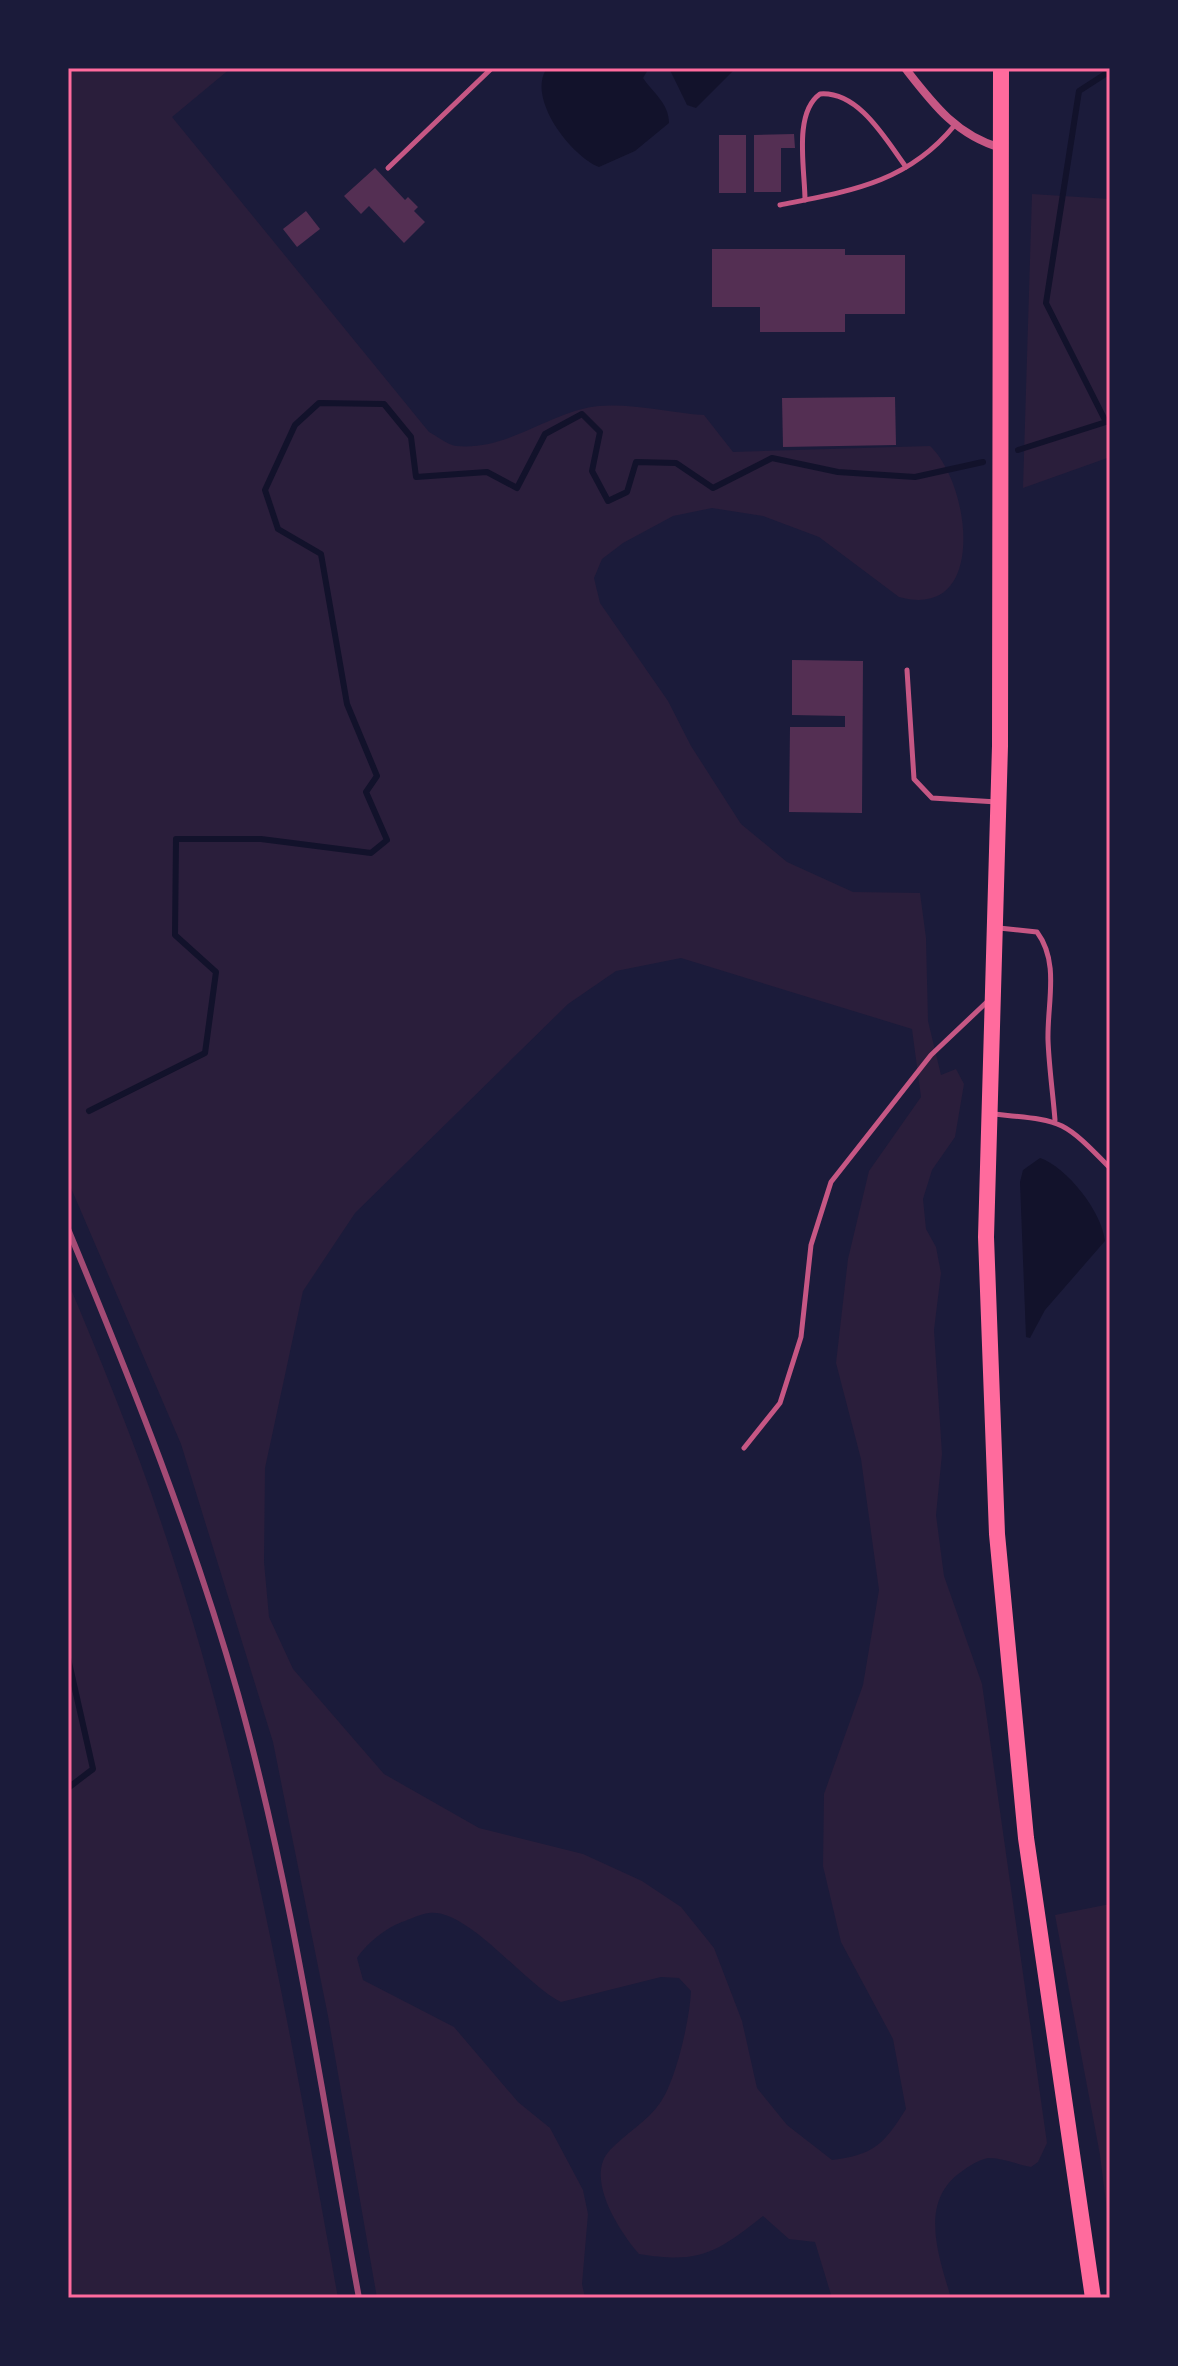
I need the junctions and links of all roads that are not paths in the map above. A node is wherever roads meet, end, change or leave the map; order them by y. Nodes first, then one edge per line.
1 (492, 68) edge
2 (905, 68) edge
3 (1001, 68) edge
4 (954, 126) junction
5 (1002, 148) junction
6 (906, 167) junction
7 (388, 168) dead end
8 (805, 200) junction
9 (780, 205) dead end
10 (907, 670) dead end
11 (998, 802) junction
12 (995, 928) junction
13 (993, 997) junction
14 (989, 1114) junction
15 (1055, 1120) junction
16 (1110, 1168) edge
17 (744, 1448) dead end
18 (1093, 2298) edge

1 - 7 lane
2 - 4 street
3 - 5 main road
4 - 5 street
4 - 6 lane
5 - 11 main road
6 - 8 lane
6 - 8 lane
8 - 9 lane
10 - 11 lane
11 - 12 main road
12 - 13 main road
12 - 15 lane
13 - 14 main road
13 - 17 lane
14 - 15 lane
14 - 18 main road
15 - 16 lane

